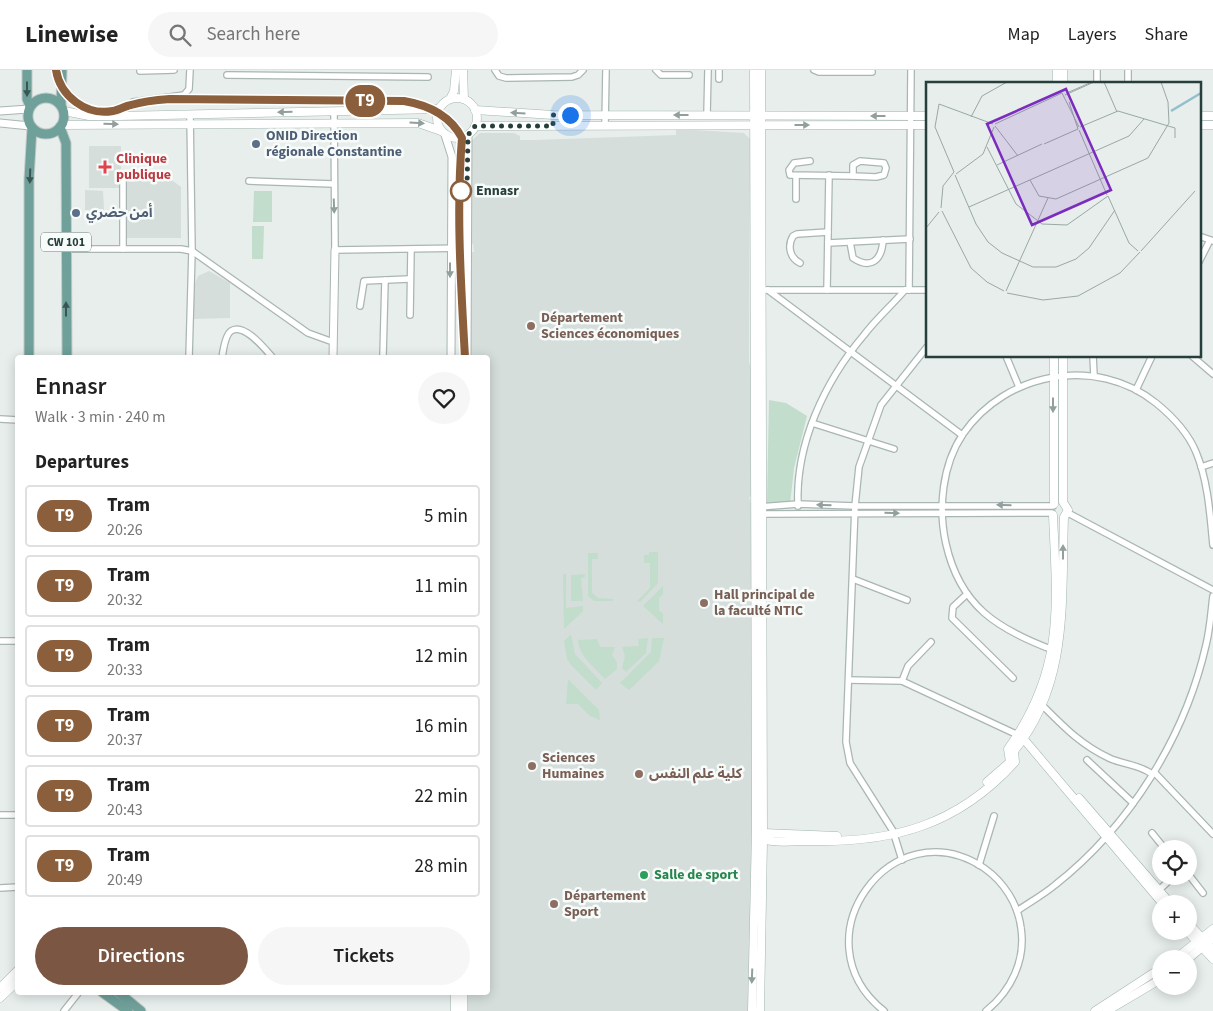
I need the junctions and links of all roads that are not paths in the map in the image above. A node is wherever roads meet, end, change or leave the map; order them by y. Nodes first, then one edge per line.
1 (27, 70) edge
2 (62, 70) edge
3 (174, 70) edge
4 (190, 70) edge
5 (456, 70) edge
6 (463, 70) edge
7 (495, 70) edge
8 (583, 70) edge
9 (606, 70) edge
10 (656, 70) edge
11 (708, 70) edge
12 (719, 70) edge
13 (754, 70) edge
14 (761, 70) edge
15 (814, 70) edge
16 (911, 70) edge
17 (140, 71) edge
18 (872, 72) dead end
19 (328, 73) edge
20 (689, 74) dead end
21 (227, 75) dead end
22 (428, 77) dead end
23 (719, 79) dead end
24 (450, 99) junction
25 (464, 99) junction
26 (29, 108) junction
27 (62, 108) junction
28 (438, 109) junction
29 (475, 110) junction
30 (0, 111) edge
31 (334, 111) junction
32 (190, 114) junction
33 (553, 115) junction
34 (606, 115) junction
35 (707, 115) junction
36 (757, 115) junction
37 (118, 116) junction
38 (926, 116) edge
39 (1200, 116) edge
40 (1213, 116) edge
41 (911, 121) junction
42 (0, 123) edge
43 (334, 123) junction
44 (190, 125) junction
45 (926, 125) edge
46 (1200, 125) edge
47 (1213, 125) edge
48 (61, 126) junction
49 (475, 126) junction
50 (553, 126) junction
51 (605, 126) junction
52 (757, 126) junction
53 (31, 127) junction
54 (443, 133) junction
55 (468, 135) junction
56 (810, 160) dead end
57 (154, 175) dead end
58 (829, 175) junction
59 (796, 176) junction
60 (853, 176) junction
61 (249, 180) dead end
62 (333, 184) junction
63 (796, 199) dead end
64 (828, 232) junction
65 (1200, 236) edge
66 (910, 239) junction
67 (883, 240) junction
68 (1212, 241) edge
69 (850, 242) junction
70 (828, 243) junction
71 (468, 248) junction
72 (66, 249) junction
73 (124, 249) junction
74 (450, 249) junction
75 (336, 250) junction
76 (410, 250) junction
77 (192, 251) junction
78 (1200, 260) edge
79 (800, 263) dead end
80 (409, 279) junction
81 (384, 280) junction
82 (760, 289) junction
83 (789, 290) junction
84 (827, 290) junction
85 (907, 290) junction
86 (926, 290) edge
87 (784, 302) junction
88 (360, 306) dead end
89 (410, 315) dead end
90 (333, 342) junction
91 (926, 348) edge
92 (265, 349) junction
93 (850, 352) junction
94 (29, 355) edge
95 (67, 355) edge
96 (188, 355) edge
97 (223, 355) edge
98 (265, 355) edge
99 (270, 355) edge
100 (334, 355) edge
101 (383, 355) edge
102 (451, 355) edge
103 (467, 355) edge
104 (1007, 358) edge
105 (1054, 358) edge
106 (1064, 358) edge
107 (1093, 358) edge
108 (1151, 358) edge
109 (1194, 358) edge
110 (1064, 374) junction
111 (1213, 374) edge
112 (1053, 376) junction
113 (1094, 376) junction
114 (895, 386) junction
115 (1019, 387) junction
116 (1136, 390) junction
117 (0, 419) edge
118 (15, 420) edge
119 (812, 423) junction
120 (962, 435) junction
121 (867, 441) junction
122 (894, 450) dead end
123 (1213, 463) edge
124 (1201, 466) junction
125 (1063, 502) junction
126 (798, 504) junction
127 (942, 505) junction
128 (854, 509) junction
129 (1053, 509) junction
130 (759, 511) junction
131 (799, 513) junction
132 (942, 514) junction
133 (1066, 515) junction
134 (1213, 545) edge
135 (853, 579) junction
136 (1213, 590) edge
137 (967, 594) junction
138 (1213, 596) edge
139 (907, 600) dead end
140 (0, 641) edge
141 (15, 641) edge
142 (931, 642) dead end
143 (1053, 650) junction
144 (1013, 678) dead end
145 (849, 680) junction
146 (902, 681) junction
147 (1042, 705) junction
148 (1021, 736) junction
149 (1087, 760) dead end
150 (1153, 773) junction
151 (1132, 803) junction
152 (0, 815) edge
153 (15, 815) edge
154 (994, 816) dead end
155 (894, 833) junction
156 (1152, 833) dead end
157 (1213, 834) edge
158 (1108, 835) junction
159 (761, 836) junction
160 (1158, 840) edge
161 (902, 860) junction
162 (979, 865) junction
163 (1164, 885) edge
164 (1197, 885) edge
165 (15, 887) edge
166 (0, 888) edge
167 (1159, 890) junction
168 (1203, 893) dead end
169 (1156, 895) edge
170 (1164, 895) edge
171 (1017, 911) junction
172 (1213, 929) edge
173 (1204, 942) edge
174 (1190, 950) edge
175 (1213, 950) edge
176 (1213, 959) edge
177 (15, 973) edge
178 (1152, 974) edge
179 (15, 984) edge
180 (1152, 984) edge
181 (0, 988) edge
182 (77, 995) edge
183 (106, 995) edge
184 (122, 995) edge
185 (455, 995) edge
186 (463, 995) edge
187 (0, 998) edge
188 (64, 1011) edge
189 (128, 1011) edge
190 (141, 1011) edge
191 (455, 1011) edge
192 (463, 1011) edge
193 (752, 1011) edge
194 (760, 1011) edge
195 (884, 1011) edge
196 (986, 1011) edge
197 (1095, 1011) edge
198 (1107, 1011) edge

1 -> 26 main road
2 - 27 main road
3 - 17 street
4 - 37 street
5 - 24 main road
6 - 25 main road
7 - 8 street
9 - 34 street
10 - 20 street
11 - 35 street
12 - 23 street
13 - 36 main road
14 - 36 main road
15 - 18 street
16 - 41 street
19 - 21 street
19 - 22 street
24 - 25 main road
24 - 28 main road
25 - 29 main road
26 - 27 main road
26 - 30 street
26 - 53 main road
27 - 37 main road
27 - 48 main road
28 - 31 main road
28 - 54 main road
33 -> 29 main road
29 - 49 main road
31 -> 32 main road
31 - 43 street
32 - 37 main road
32 - 44 street
33 - 34 main road
33 - 50 main road
35 -> 34 main road
34 - 51 street
35 - 36 main road
41 -> 36 main road
36 - 52 main road
38 - 41 main road
39 - 40 main road
41 - 45 main road
52 -> 41 main road
41 - 66 street
42 - 53 street
43 - 44 main road
43 -> 54 main road
43 - 62 street
48 -> 44 main road
44 - 77 street
46 - 47 main road
48 - 53 main road
48 - 72 main road, CW 101
49 - 50 main road
49 - 55 main road
50 - 51 main road
51 - 52 main road
52 - 82 main road
53 -> 94 main road, CW 101
54 - 55 main road
54 - 74 street
55 - 71 street
56 - 59 street
57 - 73 street
58 - 59 street
58 - 60 street
58 - 64 street
59 - 63 street
60 - 60 street
61 - 62 street
62 -> 75 street
64 - 70 street
64 - 79 street
65 - 68 street
66 - 67 street
66 - 85 street
67 - 69 street
67 - 69 street
68 - 78 street
69 - 70 street
70 - 84 street
71 - 74 street
71 - 103 street
72 - 73 street
95 -> 72 main road, CW 101
73 - 77 street
74 - 76 street
74 -> 102 street
75 - 76 street
75 - 90 street
76 - 80 street
77 - 90 street
77 - 96 street
80 - 81 street
80 - 89 street
81 - 88 street
81 - 101 street
82 - 83 street
82 - 87 street
82 - 130 main road
83 - 84 street
83 - 87 street
84 - 85 street
85 - 86 street
85 - 93 street
87 - 93 street
90 - 100 street
91 - 114 street
92 - 97 street
92 - 98 street
92 - 99 street
93 - 114 street
93 - 119 street
104 - 115 street
105 - 112 main road
106 - 110 main road
107 - 113 street
108 - 116 street
109 - 111 street
110 - 112 street
110 - 113 street
110 - 125 main road
112 - 115 street
112 -> 129 main road
113 - 116 street
114 - 120 street
114 - 121 street
115 - 120 street
116 - 124 street
117 - 118 street
119 - 121 street
119 - 126 street
120 - 127 street
121 - 122 street
121 - 128 street
123 - 124 street
124 - 134 street
125 - 129 main road
125 - 133 main road
128 -> 126 street
126 - 130 street
126 - 131 street
127 - 128 street
129 -> 127 street
127 - 132 street
128 - 131 street
128 -> 132 street
128 - 135 street
129 - 132 street
129 - 133 main road
129 - 143 main road
130 - 131 street
130 - 159 main road
132 - 137 street
133 - 136 street
147 -> 133 main road
135 - 139 street
135 - 145 street
137 - 143 street
137 - 144 street
138 - 150 street
140 - 141 street
142 - 146 street
143 - 148 main road
145 - 146 street
145 - 155 street
146 - 148 street
147 - 148 main road
147 - 150 street
148 - 155 main road
148 - 158 main road
149 - 151 street
150 - 151 street
150 - 157 street
151 - 158 street
152 - 153 street
154 - 162 street
155 - 159 main road
155 - 161 street
156 - 160 street
158 - 167 main road
158 - 169 main road
158 - 171 street
159 -> 193 main road
159 - 194 main road
161 - 162 street
161 - 195 street
162 - 171 street
163 - 167 street
164 - 168 street
165 - 166 street
167 - 170 main road
171 - 196 street
172 - 173 main road
173 - 174 main road
173 - 175 main road
173 - 176 main road
177 - 181 main road
178 - 197 main road
179 - 187 main road
180 - 198 main road
182 - 188 street
183 - 189 main road
184 - 190 main road
185 - 191 main road
186 - 192 main road

